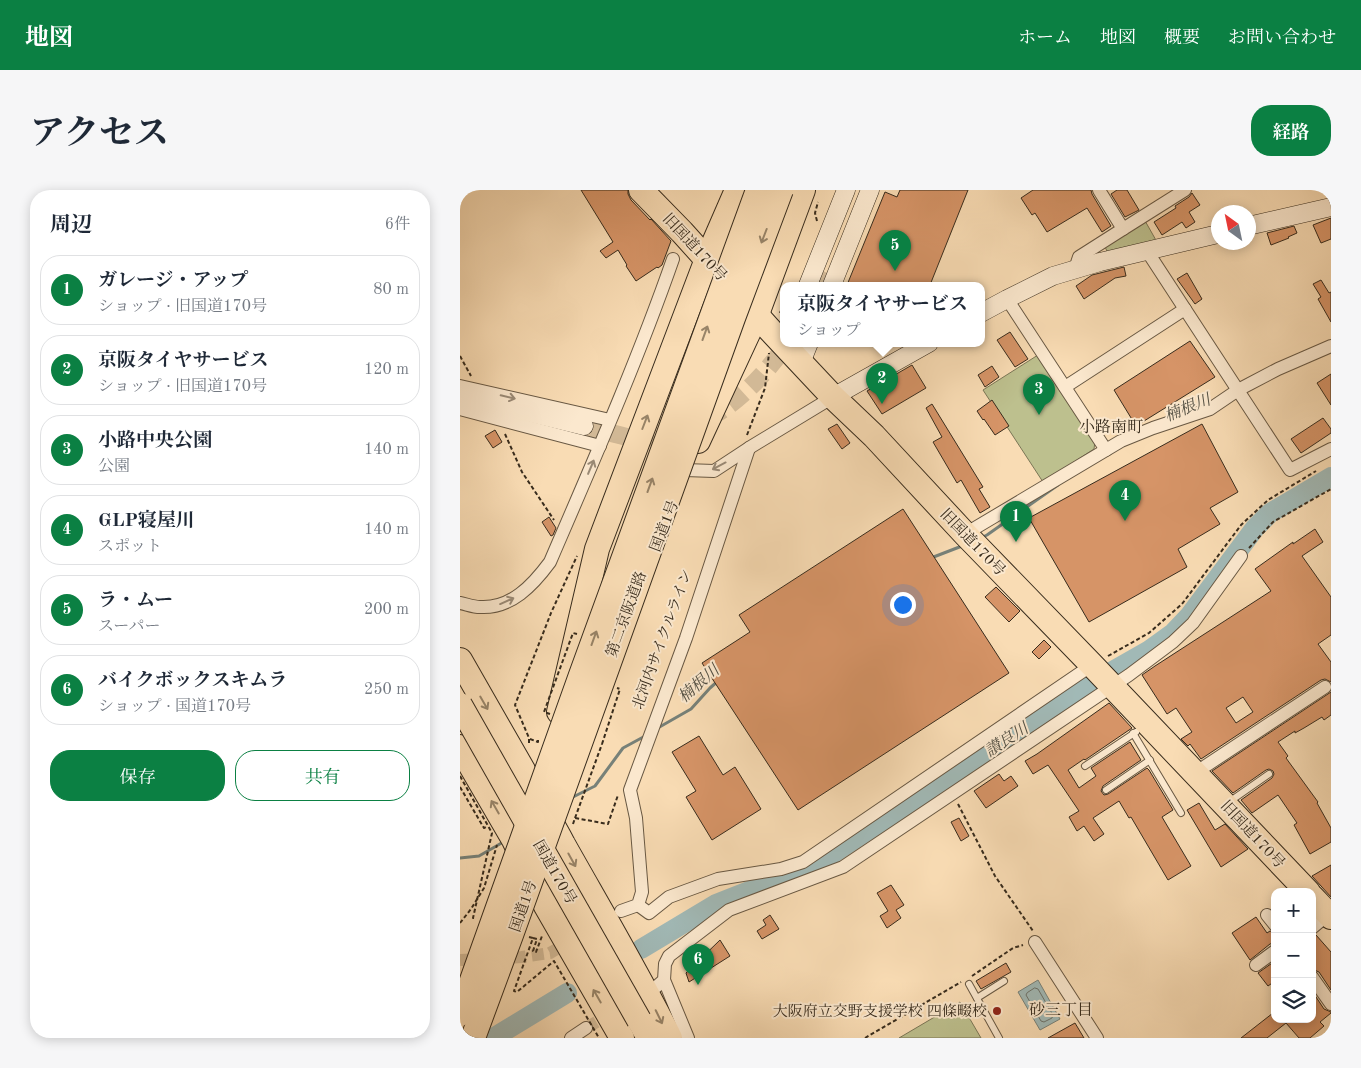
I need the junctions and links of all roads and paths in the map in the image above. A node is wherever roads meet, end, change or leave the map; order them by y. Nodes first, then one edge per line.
1 (641, 190) edge
2 (737, 190) edge
3 (758, 190) edge
4 (781, 190) edge
5 (846, 190) edge
6 (858, 190) edge
7 (870, 190) edge
8 (1099, 190) edge
9 (1185, 190) edge
10 (812, 194) edge
11 (1331, 207) edge
12 (1256, 224) edge
13 (819, 226) dead end
14 (1123, 228) junction
15 (1211, 236) edge
16 (1147, 251) junction
17 (673, 259) dead end
18 (707, 259) junction
19 (1075, 269) junction
20 (829, 279) edge
21 (809, 282) tunnel mouth
22 (1007, 299) junction
23 (780, 309) edge
24 (1185, 309) junction
25 (985, 311) edge
26 (764, 323) junction
27 (780, 335) edge
28 (1331, 346) edge
29 (922, 347) edge
30 (805, 353) edge
31 (460, 356) edge
32 (460, 386) edge
33 (1065, 387) junction
34 (476, 390) junction
35 (1238, 390) junction
36 (460, 396) edge
37 (833, 397) junction
38 (460, 408) edge
39 (497, 418) junction
40 (610, 420) junction
41 (584, 426) tunnel mouth
42 (600, 446) junction
43 (1331, 449) edge
44 (1106, 450) junction
45 (744, 451) junction
46 (1323, 467) dead end
47 (685, 470) junction
48 (1331, 489) edge
49 (562, 533) junction
50 (965, 534) junction
51 (1241, 556) joint
52 (460, 602) edge
53 (460, 660) edge
54 (1102, 676) junction
55 (1325, 687) dead end
56 (460, 705) edge
57 (550, 710) dead end
58 (547, 718) dead end
59 (1141, 729) junction
60 (541, 734) dead end
61 (529, 738) dead end
62 (602, 744) dead end
63 (460, 747) edge
64 (1150, 760) junction
65 (1085, 766) dead end
66 (1195, 773) junction
67 (1269, 774) dead end
68 (460, 787) edge
69 (531, 787) junction
70 (1106, 790) dead end
71 (952, 793) junction
72 (618, 796) dead end
73 (1225, 805) junction
74 (1181, 813) dead end
75 (575, 818) junction
76 (551, 822) junction
77 (480, 823) dead end
78 (514, 840) junction
79 (564, 844) junction
80 (532, 879) junction
81 (1304, 888) edge
82 (1316, 903) edge
83 (638, 905) junction
84 (621, 911) dead end
85 (1326, 918) edge
86 (543, 933) dead end
87 (533, 938) dead end
88 (1035, 942) junction
89 (1271, 954) edge
90 (1256, 965) dead end
91 (1313, 978) edge
92 (1004, 981) dead end
93 (969, 984) dead end
94 (977, 998) junction
95 (460, 1000) edge
96 (1331, 1004) edge
97 (460, 1014) edge
98 (644, 1029) edge
99 (473, 1038) edge
100 (478, 1038) edge
101 (622, 1038) edge
102 (670, 1038) edge
103 (688, 1038) edge
104 (865, 1038) edge
105 (999, 1038) edge
106 (1097, 1038) edge

1 - 18 highway, 旧国道170号
2 - 18 highway, 国道1号
97 -> 3 highway, 第二京阪道路, bridge
4 -> 99 highway, 第二京阪道路, bridge
5 - 21 street
6 - 20 street
7 - 20 street
8 - 14 street
9 - 14 street
10 - 13 path
10 - 26 highway, 国道1号
11 - 12 street
14 - 19 street
15 - 16 street
16 - 19 street
16 - 24 street
17 - 40 street
18 - 26 highway, 旧国道170号
69 -> 18 highway, 国道1号
19 - 22 street
22 - 25 street
22 - 33 street
23 - 26 path
24 - 33 street
24 - 35 street
26 - 27 highway, 旧国道170号
26 - 45 path
26 - 47 highway, 国道1号
28 - 35 street
29 - 37 street
30 - 37 highway, 旧国道170号
31 - 34 path
32 - 34 street
33 - 44 street
34 -> 40 street
35 - 43 street
35 - 44 street
36 - 41 street
37 - 45 street
37 - 50 highway, 旧国道170号
38 - 39 street
39 - 42 street
39 - 49 path
40 - 42 street
49 -> 42 street
44 - 50 street
45 -> 47 street
45 - 83 street
46 - 54 path
47 - 76 highway, 国道1号
48 - 51 path
52 -> 49 street
50 - 54 highway, 旧国道170号
51 - 54 street
53 -> 69 highway
54 - 59 highway, 旧国道170号
54 - 71 street
54 - 83 street
55 - 66 street
56 - 98 highway, 国道170号, bridge
57 - 58 path
59 - 64 lane
59 - 65 lane
59 - 66 highway, 旧国道170号
60 - 61 path
62 - 75 path
78 -> 63 highway
64 - 70 lane
64 - 74 lane
66 - 73 highway, 旧国道170号
67 - 73 lane
68 - 77 path
69 - 76 highway
69 - 78 highway, 国道1号
71 - 88 path
71 - 103 street
72 - 75 path
73 - 81 highway, 旧国道170号
75 - 79 path
76 - 79 highway
76 - 80 highway, 国道1号
78 - 80 highway
78 - 95 highway, 国道1号
79 -> 102 highway
80 - 100 highway, 国道1号
101 -> 80 highway
82 - 85 highway
83 - 84 street
86 - 87 path
88 - 104 path
88 - 106 street
89 - 90 street
91 - 96 street
92 - 94 lane
93 - 94 lane
94 - 105 lane

